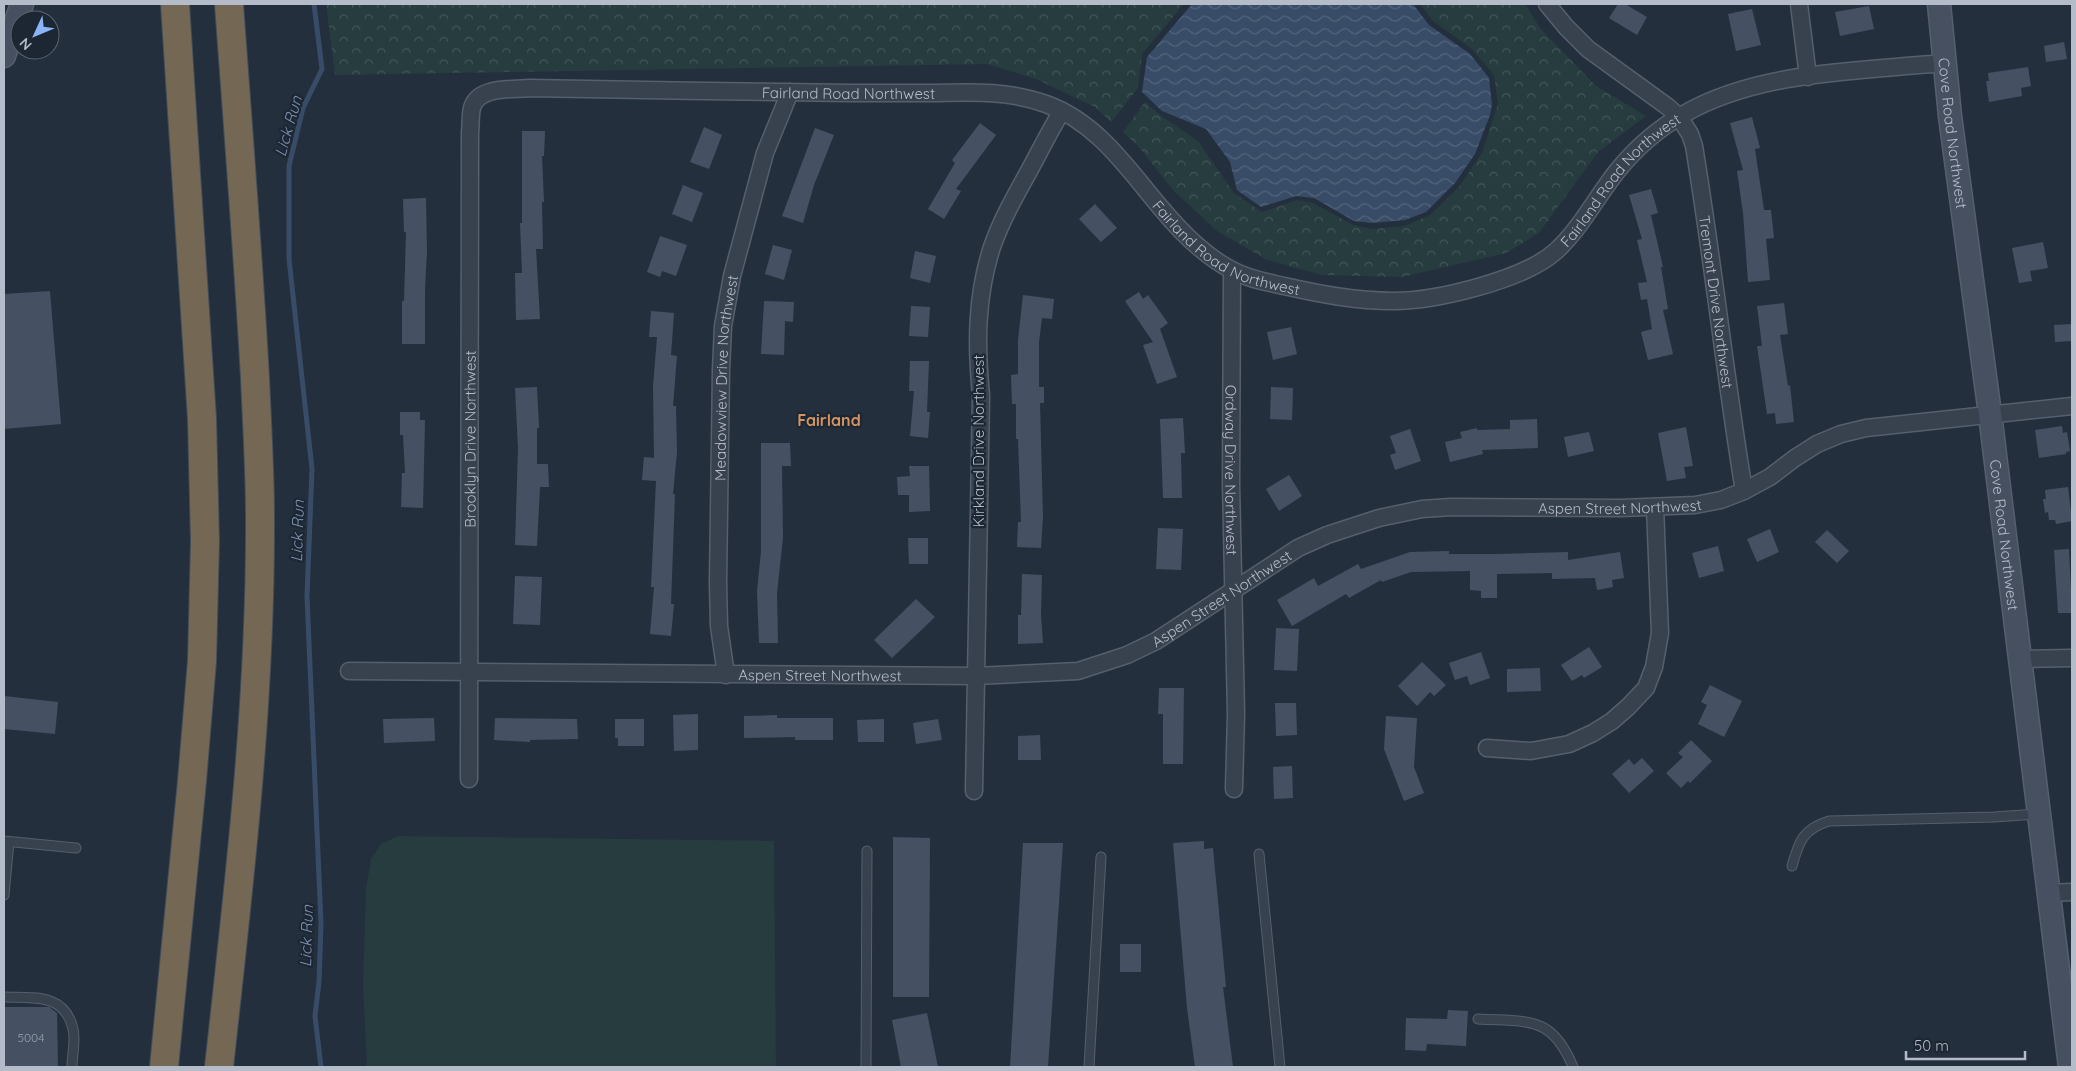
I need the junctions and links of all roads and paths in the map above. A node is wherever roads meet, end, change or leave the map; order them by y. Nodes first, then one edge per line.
1 (22, 4) edge
2 (176, 4) edge
3 (229, 4) edge
4 (1547, 4) edge
5 (1799, 4) edge
6 (1939, 4) edge
7 (4, 56) edge
8 (1943, 63) junction
9 (1808, 76) junction
10 (790, 92) junction
11 (476, 100) joint
12 (1062, 111) junction
13 (1679, 117) junction
14 (1232, 271) junction
15 (2072, 406) edge
16 (1990, 414) junction
17 (1744, 491) junction
18 (1654, 506) junction
19 (1232, 590) junction
20 (2072, 658) edge
21 (2019, 660) junction
22 (348, 671) dead end
23 (469, 672) junction
24 (726, 675) junction
25 (976, 676) junction
26 (1487, 748) dead end
27 (469, 779) dead end
28 (1234, 789) dead end
29 (974, 791) dead end
30 (2039, 814) junction
31 (6, 842) edge
32 (76, 848) dead end
33 (867, 851) dead end
34 (1259, 854) dead end
35 (1101, 857) dead end
36 (1792, 866) dead end
37 (2072, 892) edge
38 (2049, 893) junction
39 (4, 895) edge
40 (4, 997) edge
41 (1478, 1019) dead end
42 (72, 1067) edge
43 (164, 1067) edge
44 (219, 1067) edge
45 (866, 1067) edge
46 (1089, 1067) edge
47 (1280, 1067) edge
48 (1573, 1067) edge
49 (2070, 1067) edge

1 - 7 main road
2 - 43 highway
3 - 44 highway
4 - 13 street
5 - 9 street
6 - 8 main road, Cove Road Northwest
8 - 9 street, Fairland Road Northwest
8 - 16 main road, Cove Road Northwest
9 - 13 street, Fairland Road Northwest
10 - 11 street, Fairland Road Northwest
10 - 12 street, Fairland Road Northwest
10 - 24 street, Meadowview Drive Northwest
11 - 23 street, Brooklyn Drive Northwest
12 - 14 street, Fairland Road Northwest
12 - 25 street, Kirkland Drive Northwest
13 - 14 street, Fairland Road Northwest
13 - 17 street, Tremont Drive Northwest
14 - 19 street, Ordway Drive Northwest
15 - 16 street, Aspen Street Northwest
16 - 17 street, Aspen Street Northwest
16 - 21 main road, Cove Road Northwest
17 - 18 street, Aspen Street Northwest
18 - 19 street, Aspen Street Northwest
18 - 26 street
19 - 25 street, Aspen Street Northwest
19 - 28 street, Ordway Drive Northwest
20 - 21 street
21 - 30 main road, Cove Road Northwest
22 - 23 street, Aspen Street Northwest
23 - 24 street, Aspen Street Northwest
23 - 27 street, Brooklyn Drive Northwest
24 - 25 street, Aspen Street Northwest
25 - 29 street, Kirkland Drive Northwest
30 - 36 lane
30 - 38 main road, Cove Road Northwest
31 - 32 lane
31 - 39 lane
33 - 45 lane
34 - 47 lane
35 - 46 lane
37 - 38 street
38 - 49 main road, Cove Road Northwest
40 - 42 lane
41 - 48 lane

